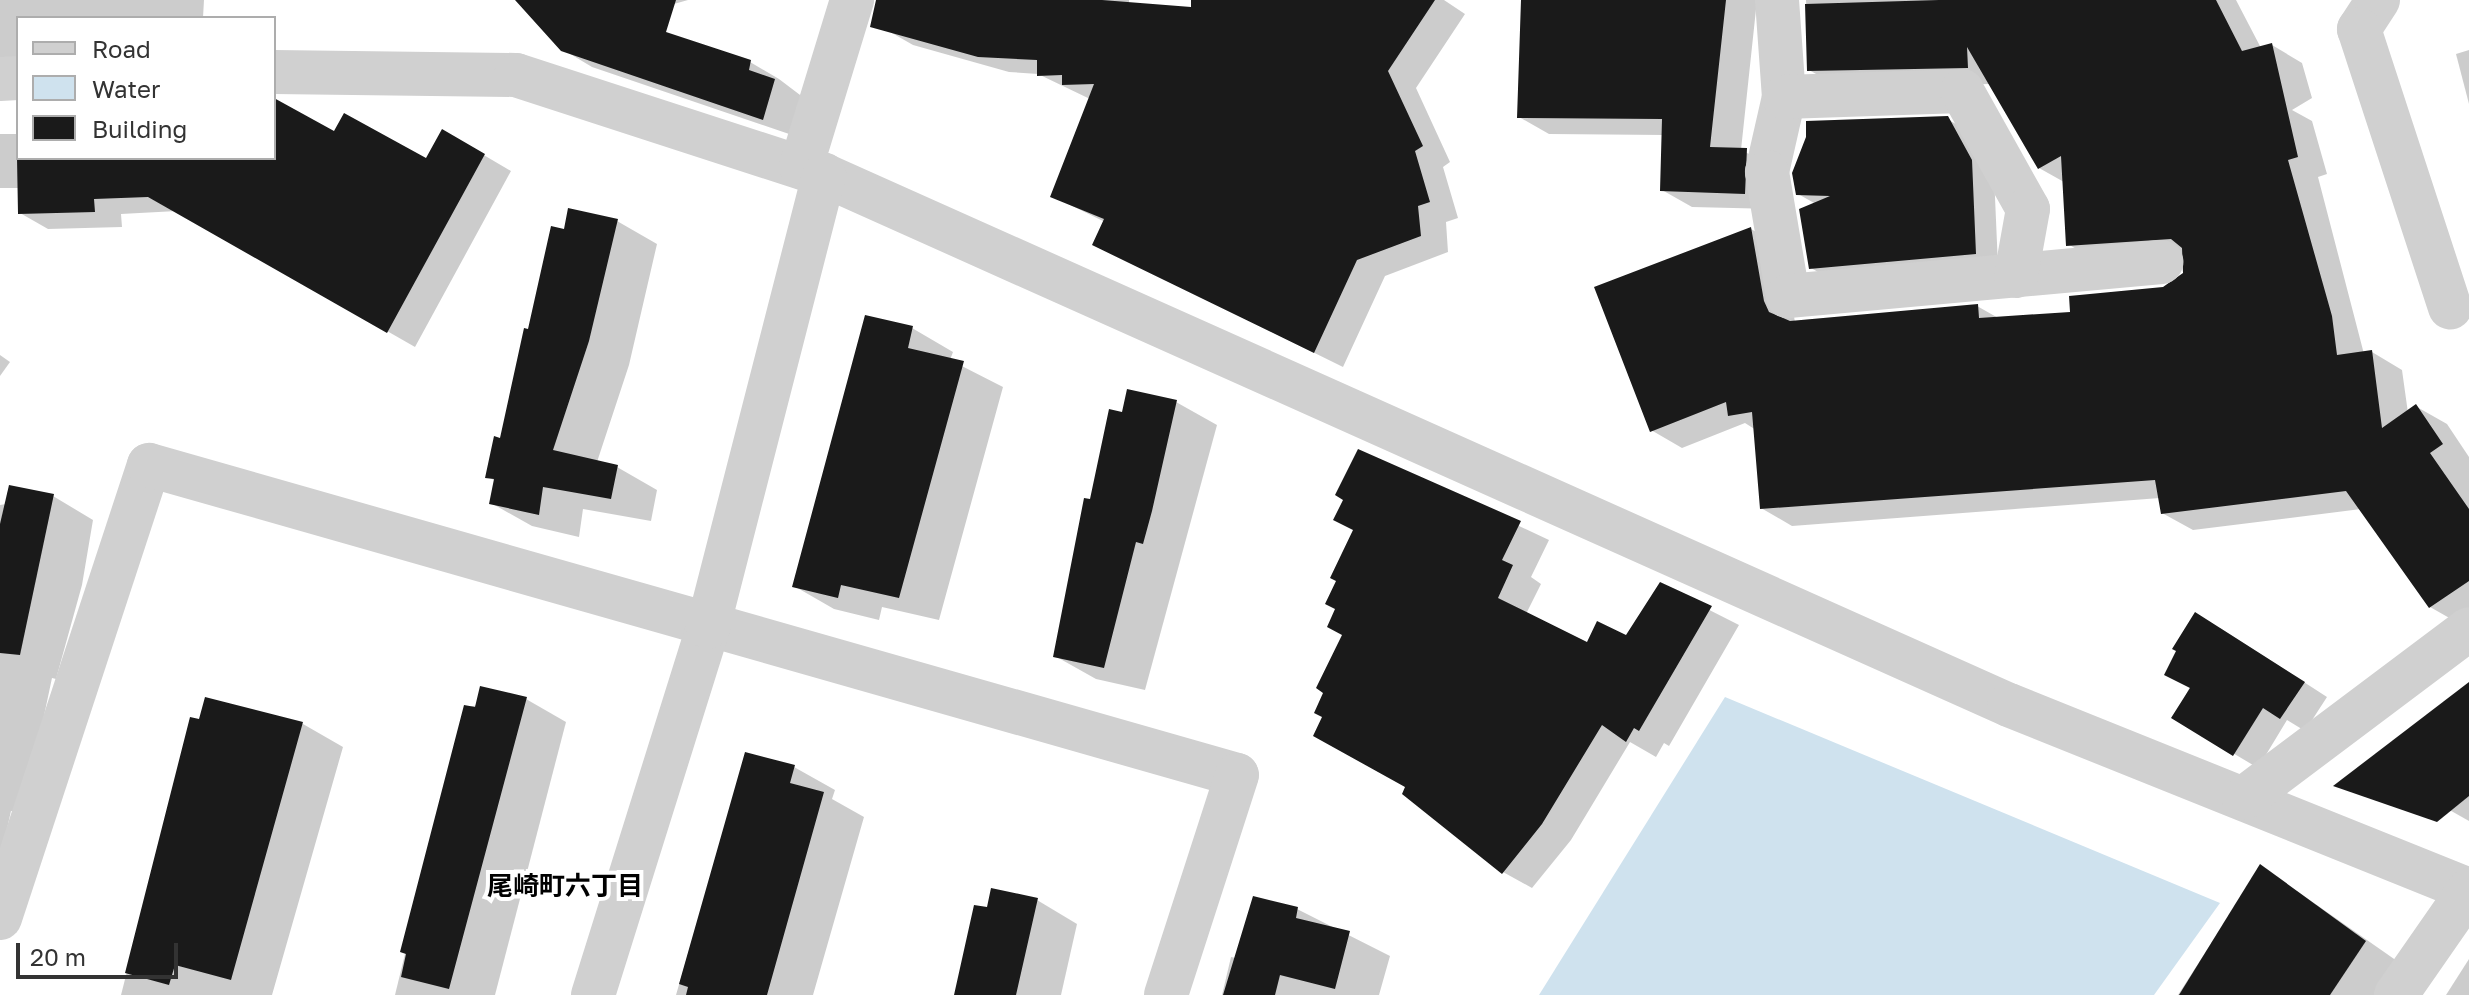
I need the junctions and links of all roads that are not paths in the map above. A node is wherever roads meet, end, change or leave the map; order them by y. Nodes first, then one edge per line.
1 (852, 0) edge
2 (1777, 0) edge
3 (2378, 0) edge
4 (276, 72) edge
5 (1784, 97) junction
6 (812, 171) junction
7 (2161, 262) dead end
8 (2016, 276) junction
9 (2450, 308) dead end
10 (708, 627) junction
11 (2469, 629) edge
12 (2244, 798) junction
13 (0, 918) edge
14 (593, 995) edge
15 (1166, 995) edge
16 (2396, 995) edge

1 - 6 street
2 - 5 street
3 - 9 street
4 - 6 street
5 - 8 street
5 - 8 street
6 - 10 street
6 - 12 street
7 - 8 street
10 - 13 street
10 - 14 street
10 - 15 street
11 - 12 street
12 - 16 street

